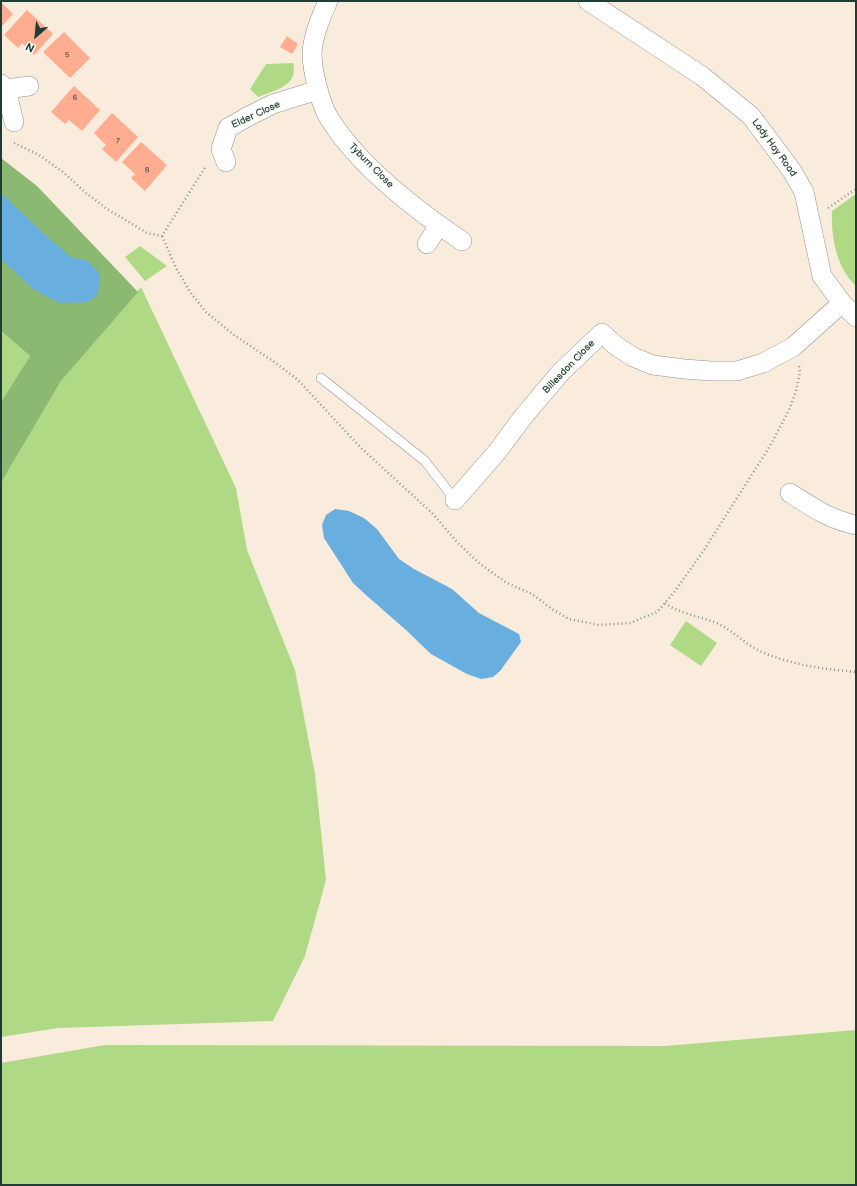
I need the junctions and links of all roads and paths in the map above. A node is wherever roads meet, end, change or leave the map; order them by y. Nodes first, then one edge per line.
1 (328, 1) edge
2 (588, 1) edge
3 (29, 86) dead end
4 (3, 87) edge
5 (318, 90) junction
6 (12, 131) joint
7 (224, 155) joint
8 (856, 189) edge
9 (810, 220) junction
10 (439, 225) junction
11 (462, 241) dead end
12 (428, 244) dead end
13 (842, 303) junction
14 (856, 316) edge
15 (321, 378) dead end
16 (790, 493) dead end
17 (455, 500) joint
18 (856, 525) edge
19 (665, 603) dead end
20 (856, 672) edge

1 - 5 street, Tyburn Close
2 - 9 street, Lady Hay Road
3 - 4 street
4 - 6 street
5 - 7 street, Elder Close
5 - 10 street, Tyburn Close
6 - 7 path
8 - 9 path
9 - 13 street, Lady Hay Road
10 - 11 street, Tyburn Close
10 - 12 street
13 - 14 street, Lady Hay Road
13 - 17 street, Billesdon Close
15 - 17 lane
16 - 18 street
19 - 20 path

